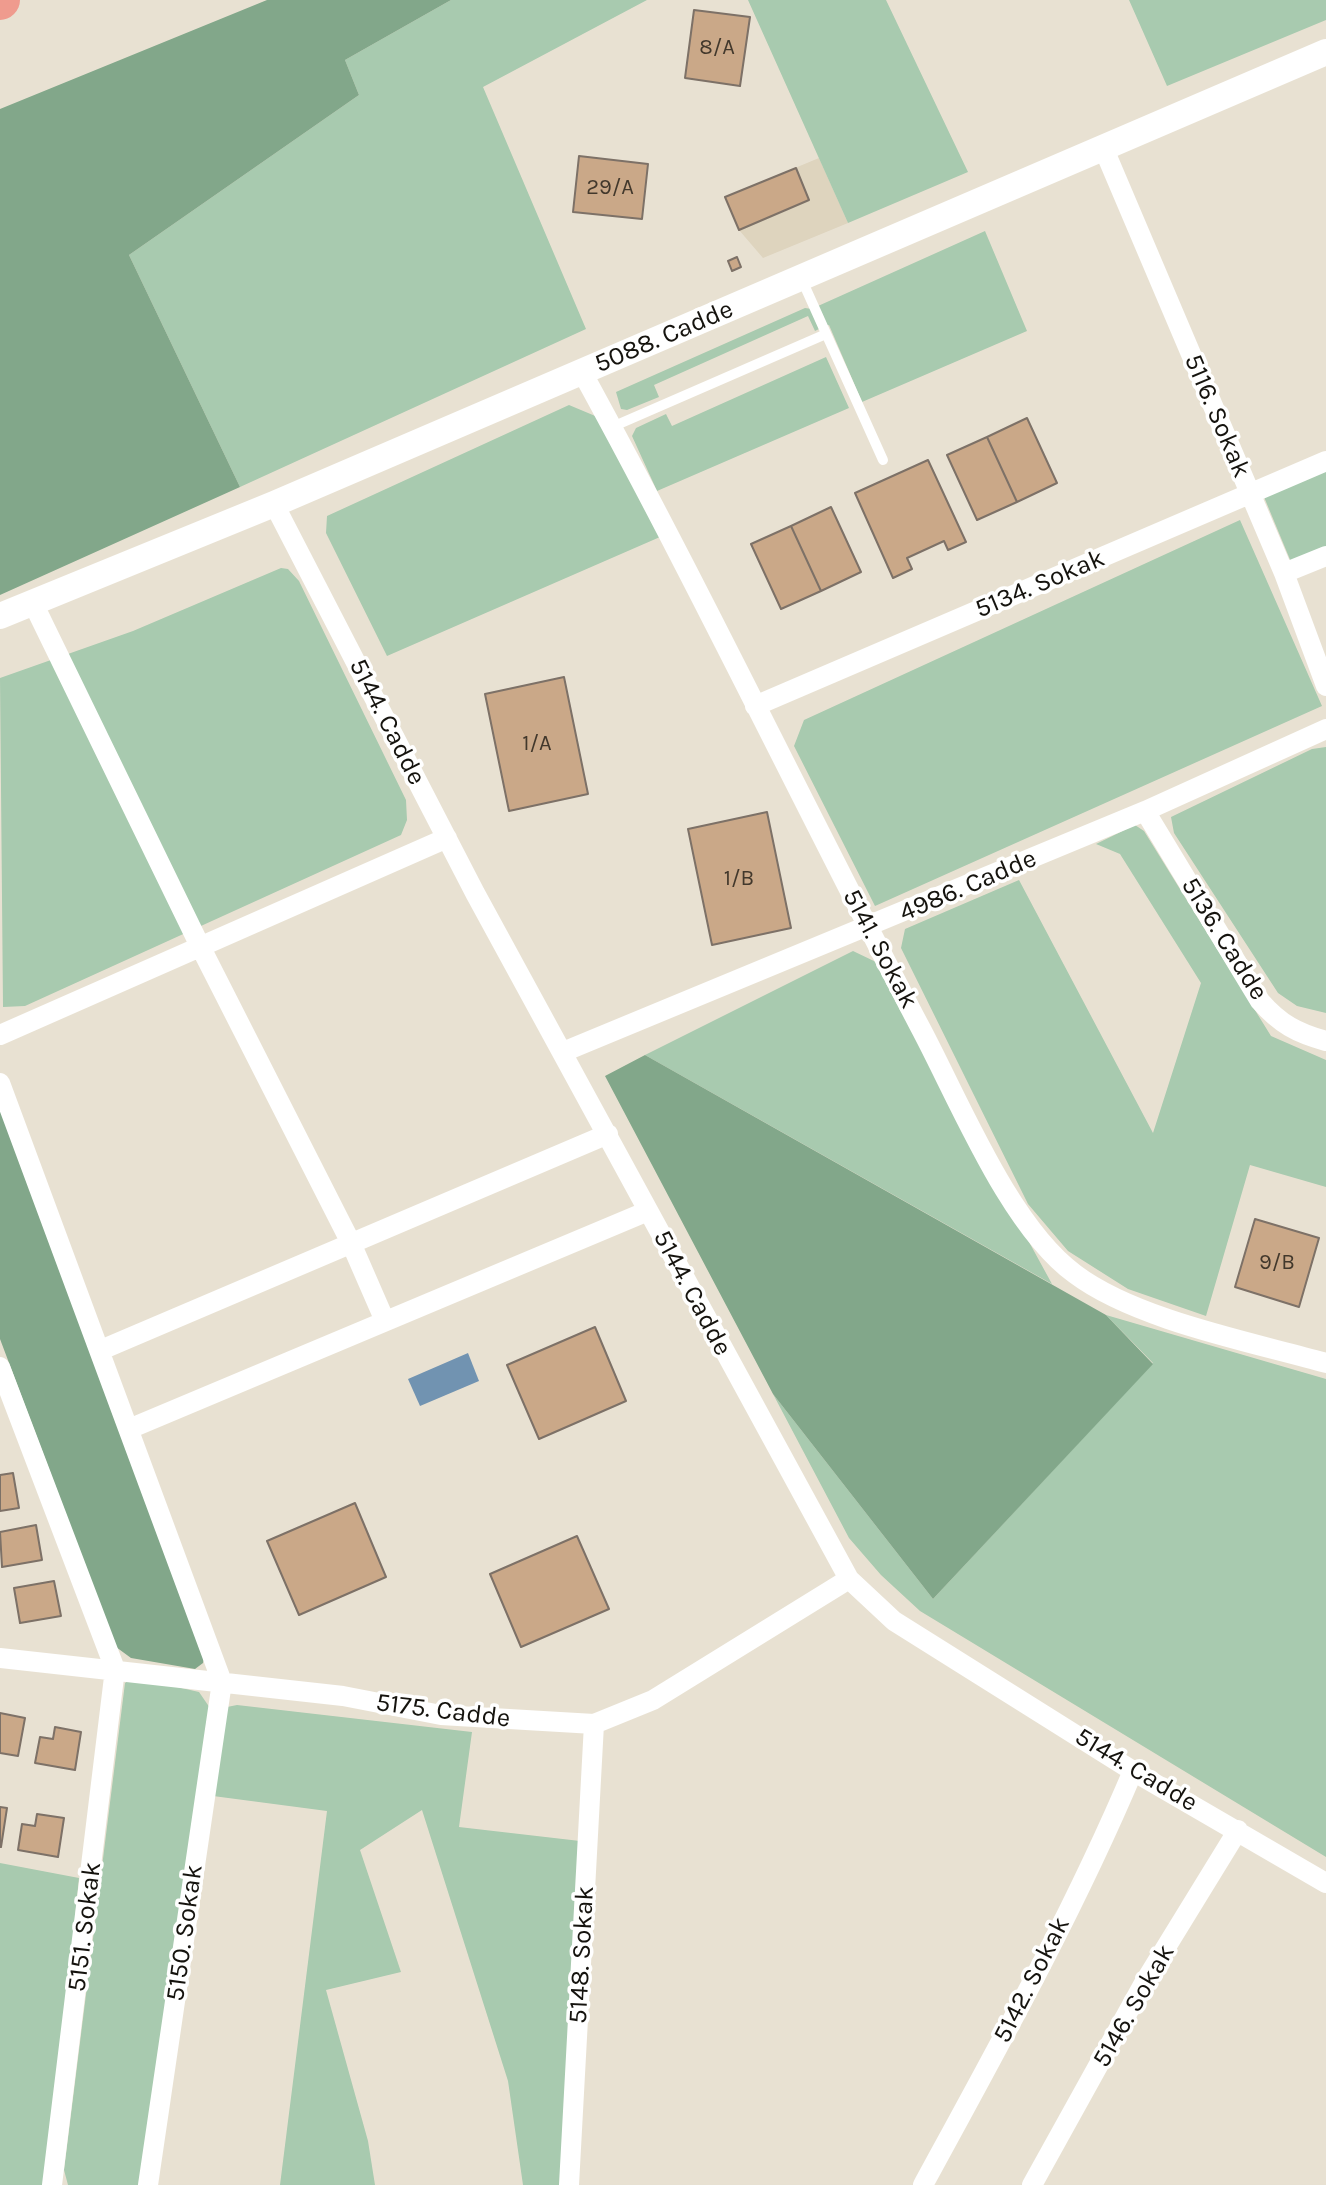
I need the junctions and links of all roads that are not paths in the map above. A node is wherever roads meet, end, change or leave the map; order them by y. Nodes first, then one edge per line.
1 (1326, 52) edge
2 (1103, 147) junction
3 (801, 278) junction
4 (826, 334) junction
5 (582, 372) junction
6 (612, 427) junction
7 (883, 460) dead end
8 (1326, 461) edge
9 (1250, 494) junction
10 (274, 504) junction
11 (1326, 556) edge
12 (1284, 573) junction
13 (33, 603) junction
14 (0, 616) edge
15 (1326, 686) edge
16 (755, 706) junction
17 (1326, 729) edge
18 (1145, 811) junction
19 (447, 838) junction
20 (868, 928) junction
21 (199, 944) junction
22 (0, 1035) edge
23 (1326, 1041) edge
24 (563, 1052) junction
25 (0, 1083) edge
26 (608, 1134) junction
27 (648, 1211) junction
28 (351, 1243) junction
29 (385, 1321) junction
30 (101, 1350) junction
31 (1326, 1363) edge
32 (0, 1367) edge
33 (129, 1429) junction
34 (849, 1579) junction
35 (0, 1658) edge
36 (115, 1669) junction
37 (222, 1682) junction
38 (594, 1724) junction
39 (1133, 1771) junction
40 (1238, 1830) junction
41 (1326, 1883) edge
42 (52, 2185) edge
43 (148, 2185) edge
44 (569, 2185) edge
45 (923, 2185) edge
46 (1032, 2185) edge

1 - 2 street, 5088. Cadde
2 - 3 street, 5088. Cadde
2 - 9 street, 5116. Sokak
3 - 4 lane
3 - 5 street, 5088. Cadde
4 - 6 lane
4 - 7 lane
5 - 6 street, 5141. Sokak
5 - 10 street, 5088. Cadde
6 - 16 street, 5141. Sokak
8 - 9 street, 5134. Sokak
9 - 12 street, 5116. Sokak
9 - 16 street, 5134. Sokak
10 - 13 street, 5088. Cadde
10 - 19 street, 5144. Cadde
11 - 12 street
12 - 15 street, 5116. Sokak
13 - 14 street, 5088. Cadde
13 - 21 street
16 - 20 street, 5141. Sokak
17 - 18 street, 4986. Cadde
18 - 20 street, 4986. Cadde
18 - 23 street, 5136. Cadde
19 - 21 street
19 - 24 street, 5144. Cadde
20 - 24 street, 4986. Cadde
20 - 31 street, 5141. Sokak
21 - 22 street
21 - 28 street
24 - 26 street, 5144. Cadde
25 - 30 street
26 - 27 street, 5144. Cadde
26 - 28 street
27 - 29 street
27 - 34 street, 5144. Cadde
28 - 29 street
28 - 30 street
29 - 33 street
30 - 33 street
32 - 36 street
33 - 37 street
34 - 38 street, 5175. Cadde
34 - 39 street, 5144. Cadde
35 - 36 street, 5175. Cadde
36 - 37 street, 5175. Cadde
36 - 42 street, 5151. Sokak
37 - 38 street, 5175. Cadde
37 - 43 street, 5150. Sokak
38 - 44 street, 5148. Sokak
39 - 40 street, 5144. Cadde
39 - 45 street, 5142. Sokak
40 - 41 street, 5144. Cadde
40 - 46 street, 5146. Sokak

